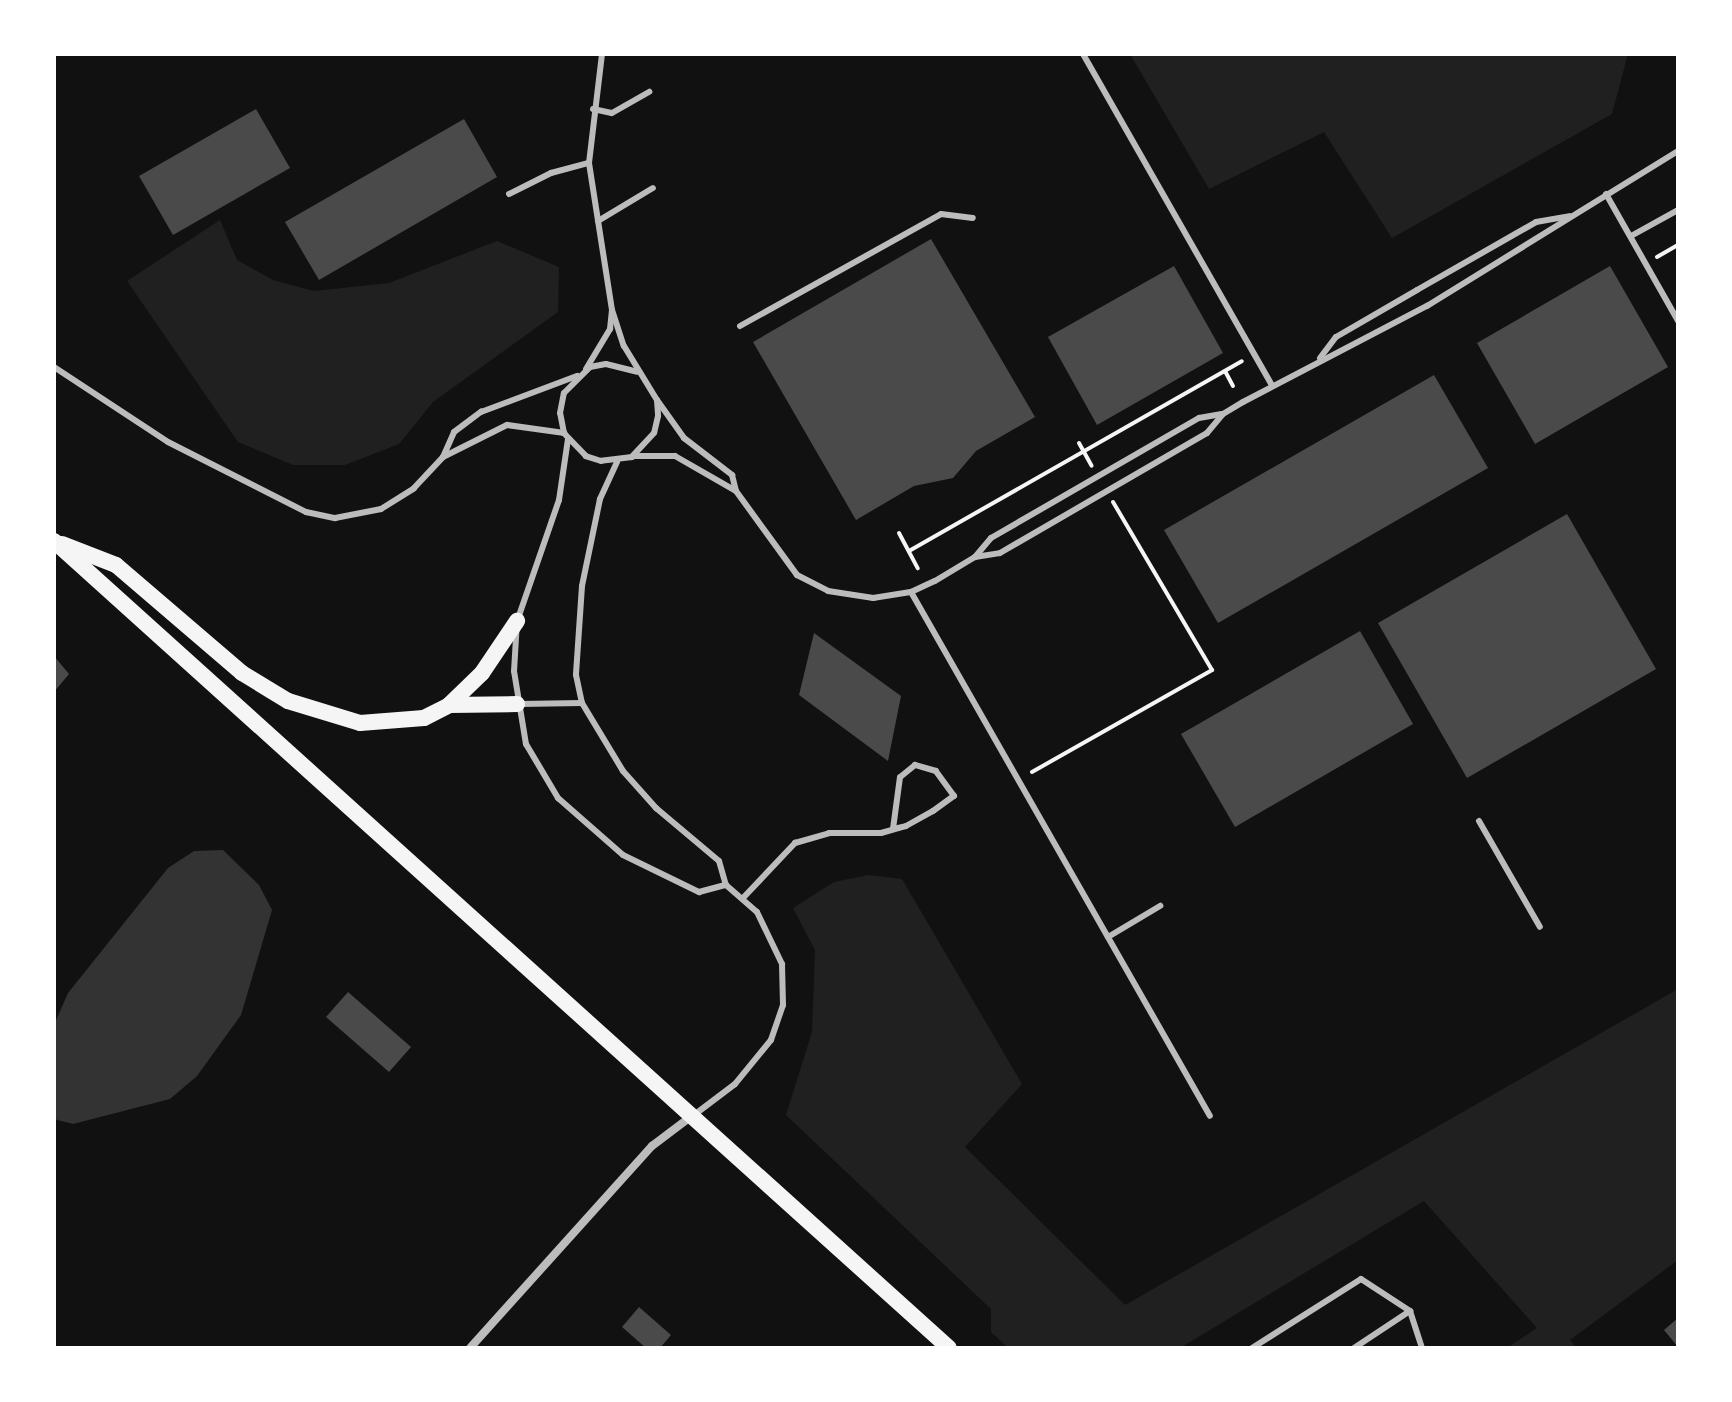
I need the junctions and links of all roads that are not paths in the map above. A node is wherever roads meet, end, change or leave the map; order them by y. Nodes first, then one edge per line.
1 (602, 54) edge
2 (1083, 54) edge
3 (649, 92) dead end
4 (593, 109) junction
5 (1678, 151) edge
6 (589, 163) junction
7 (653, 188) dead end
8 (509, 194) dead end
9 (1606, 194) junction
10 (1678, 210) edge
11 (1569, 216) junction
12 (973, 218) dead end
13 (598, 221) junction
14 (1631, 236) junction
15 (612, 310) junction
16 (1678, 321) edge
17 (740, 326) dead end
18 (1320, 358) junction
19 (54, 367) edge
20 (586, 370) junction
21 (637, 372) junction
22 (577, 376) junction
23 (1272, 385) junction
24 (657, 400) junction
25 (1223, 414) junction
26 (566, 436) junction
27 (443, 457) junction
28 (632, 457) junction
29 (617, 462) junction
30 (736, 491) junction
31 (54, 541) edge
32 (975, 557) junction
33 (911, 592) junction
34 (517, 621) junction
35 (582, 703) junction
36 (517, 704) junction
37 (449, 705) junction
38 (1479, 821) dead end
39 (893, 829) junction
40 (726, 885) junction
41 (743, 898) junction
42 (1160, 906) dead end
43 (1540, 927) dead end
44 (1108, 937) junction
45 (694, 1115) junction
46 (1210, 1116) dead end
47 (1410, 1311) junction
48 (470, 1348) edge
49 (949, 1348) edge
50 (1252, 1348) edge
51 (1354, 1348) edge
52 (1422, 1348) edge

1 - 4 lane
2 - 23 lane
3 - 4 lane
4 - 6 lane
5 - 9 lane
6 - 8 lane
6 - 13 lane
7 - 13 lane
9 - 11 lane
9 - 14 lane
10 - 14 lane
11 - 18 lane
11 - 18 lane
12 - 17 lane
13 - 15 lane
14 - 16 lane
15 - 20 lane
15 - 21 lane
18 - 23 lane
19 - 27 lane
20 - 21 lane
20 - 22 lane
21 - 24 lane
22 - 26 lane
22 - 27 lane
23 - 25 lane
24 - 28 lane
24 - 30 lane
25 - 32 lane
25 - 32 lane
26 - 27 lane
26 - 29 lane
26 - 34 lane
28 - 29 lane
28 - 30 lane
29 - 35 lane
30 - 33 lane
31 - 37 main road
31 - 45 main road
32 - 33 lane
33 - 44 lane
34 - 36 lane
34 - 37 main road
35 - 36 lane
35 - 40 lane
36 - 37 main road
36 - 40 lane
38 - 43 lane
39 - 39 lane
39 - 41 lane
40 - 41 lane
41 - 45 lane
42 - 44 lane
44 - 46 lane
45 - 48 street
45 - 49 main road
47 - 50 lane
47 - 51 lane
47 - 52 lane

